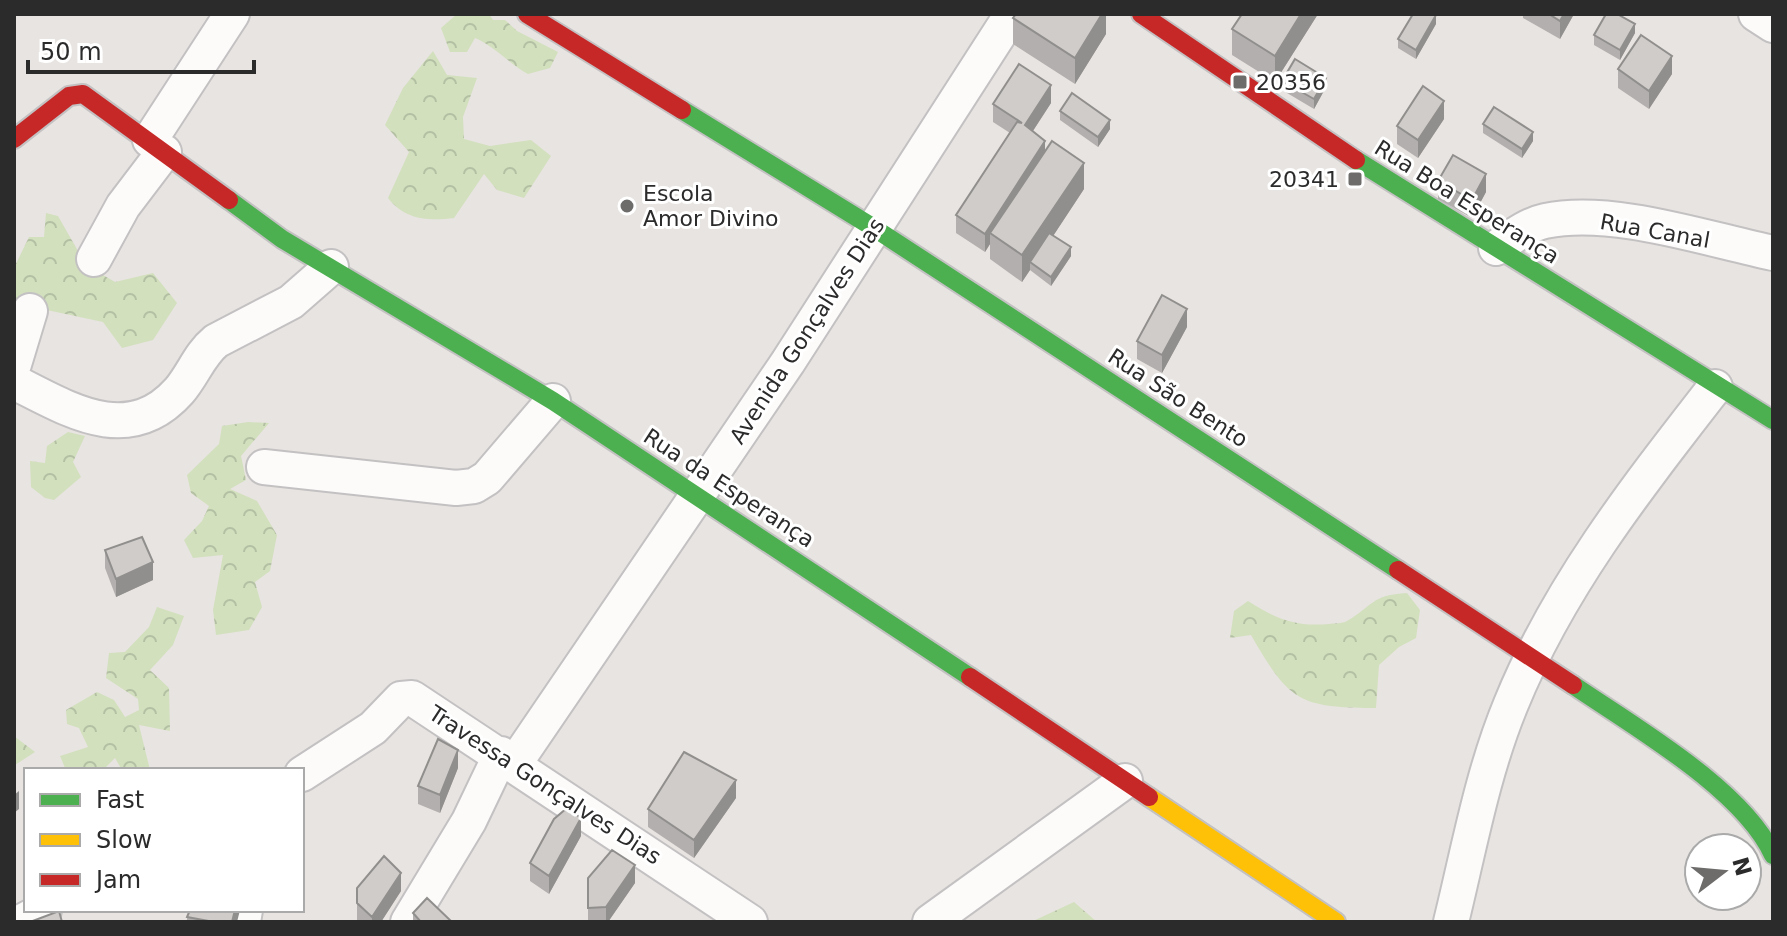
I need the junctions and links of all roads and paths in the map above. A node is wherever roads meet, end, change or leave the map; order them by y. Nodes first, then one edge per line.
1 (232, 14) edge
2 (527, 14) edge
3 (1012, 14) edge
4 (1141, 14) edge
5 (1756, 14) edge
6 (1773, 25) edge
7 (14, 139) edge
8 (157, 146) junction
9 (874, 228) junction
10 (1496, 248) junction
11 (1773, 253) edge
12 (94, 259) dead end
13 (331, 267) junction
14 (30, 311) dead end
15 (14, 364) edge
16 (14, 382) edge
17 (1715, 387) junction
18 (553, 401) junction
19 (1773, 420) edge
20 (264, 467) dead end
21 (698, 495) junction
22 (1532, 657) junction
23 (508, 758) junction
24 (304, 773) edge
25 (1125, 781) junction
26 (1773, 855) edge
27 (40, 912) edge
28 (21, 922) edge
29 (408, 922) edge
30 (750, 922) edge
31 (930, 922) edge
32 (1336, 922) edge
33 (1451, 922) edge

1 - 8 street
2 - 9 street, Rua São Bento
3 - 9 street, Avenida Gonçalves Dias
4 - 10 street, Rua Boa Esperança
5 - 6 street
7 - 8 street, Rua da Esperança
8 - 12 street
8 - 13 street, Rua da Esperança
9 - 21 street, Avenida Gonçalves Dias
9 - 22 street, Rua São Bento
10 - 11 street, Rua Canal
10 - 17 street, Rua Boa Esperança
13 - 16 street
13 - 18 street, Rua da Esperança
14 - 15 street
17 - 19 street, Rua Boa Esperança
17 - 22 street
18 - 20 street
18 - 21 street, Rua da Esperança
21 - 23 street, Avenida Gonçalves Dias
21 - 25 street, Rua da Esperança
22 - 26 street, Rua São Bento
22 - 33 street
23 - 24 street, Travessa Gonçalves Dias
23 - 29 street, Avenida Gonçalves Dias
23 - 30 street, Travessa Gonçalves Dias
25 - 31 street
25 - 32 street, Rua da Esperança
27 - 28 street

